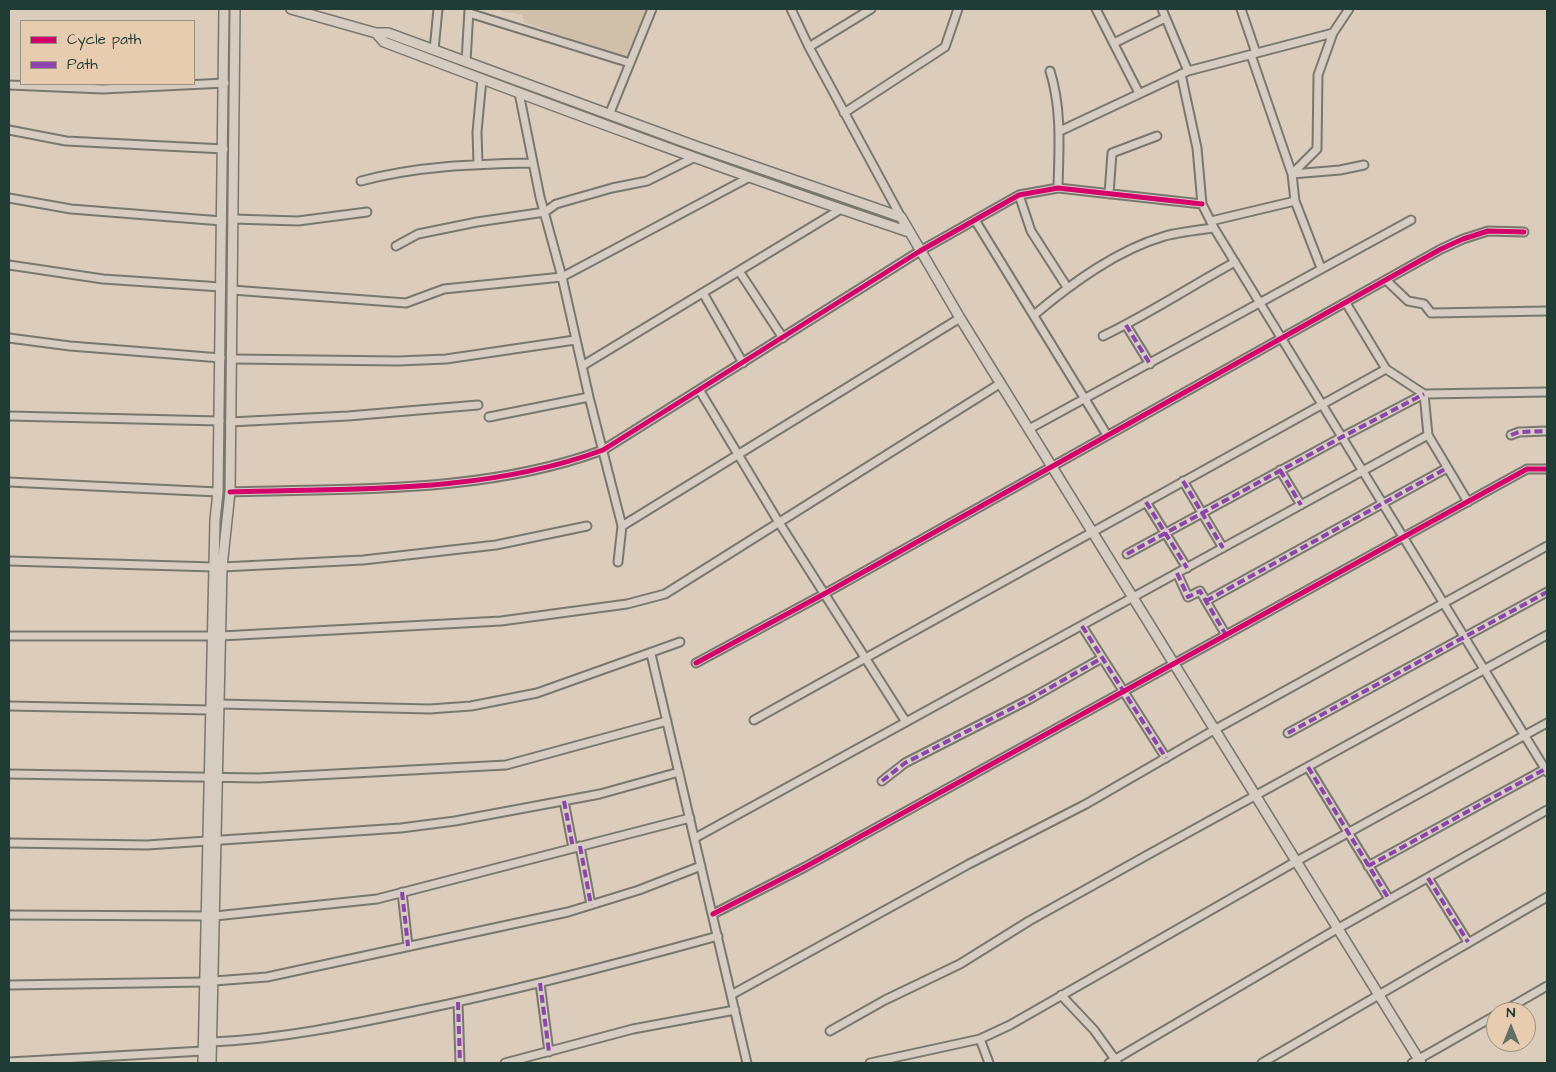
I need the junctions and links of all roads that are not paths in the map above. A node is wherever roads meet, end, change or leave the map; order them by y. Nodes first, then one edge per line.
1 (224, 9) edge
2 (235, 9) edge
3 (291, 9) edge
4 (438, 9) edge
5 (652, 9) edge
6 (791, 9) edge
7 (871, 9) edge
8 (958, 9) edge
9 (1096, 9) edge
10 (1162, 9) edge
11 (1241, 9) edge
12 (1349, 9) edge
13 (469, 11) edge
14 (1165, 18) junction
15 (376, 33) junction
16 (1333, 33) junction
17 (1114, 43) junction
18 (809, 47) junction
19 (434, 50) junction
20 (1253, 54) junction
21 (466, 62) junction
22 (630, 63) junction
23 (1050, 71) dead end
24 (1184, 73) junction
25 (482, 79) junction
26 (225, 83) junction
27 (195, 84) edge
28 (9, 85) edge
29 (184, 85) edge
30 (1139, 92) junction
31 (519, 93) junction
32 (844, 113) junction
33 (609, 115) junction
34 (9, 130) edge
35 (1060, 131) junction
36 (228, 134) junction
37 (1157, 136) dead end
38 (224, 149) junction
39 (693, 158) junction
40 (532, 163) junction
41 (478, 164) junction
42 (1364, 164) dead end
43 (1292, 174) junction
44 (748, 178) junction
45 (361, 181) dead end
46 (1058, 188) junction
47 (1109, 194) junction
48 (1019, 195) junction
49 (9, 198) edge
50 (1295, 202) junction
51 (1202, 204) junction
52 (840, 209) junction
53 (367, 212) dead end
54 (545, 212) junction
55 (901, 217) junction
56 (233, 220) junction
57 (975, 220) junction
58 (1411, 220) dead end
59 (222, 221) junction
60 (1212, 225) junction
61 (909, 232) junction
62 (1524, 232) dead end
63 (396, 246) dead end
64 (920, 251) junction
65 (1235, 262) junction
66 (9, 265) edge
67 (1321, 268) junction
68 (739, 271) junction
69 (562, 277) junction
70 (1386, 280) junction
71 (221, 287) junction
72 (1067, 287) junction
73 (232, 290) junction
74 (703, 293) junction
75 (1259, 302) junction
76 (1346, 302) junction
77 (1547, 311) edge
78 (1034, 315) junction
79 (960, 318) junction
80 (1126, 325) junction
81 (1103, 336) dead end
82 (9, 338) edge
83 (783, 338) junction
84 (1281, 338) junction
85 (576, 340) junction
86 (221, 358) junction
87 (233, 359) junction
88 (743, 363) junction
89 (1150, 364) junction
90 (582, 366) junction
91 (1386, 369) junction
92 (1001, 383) junction
93 (700, 391) junction
94 (1547, 392) edge
95 (1424, 394) junction
96 (589, 397) junction
97 (1086, 399) junction
98 (1322, 404) junction
99 (478, 405) dead end
100 (9, 416) edge
101 (489, 417) dead end
102 (220, 421) junction
103 (230, 422) junction
104 (1029, 429) junction
105 (1547, 432) edge
106 (1107, 435) junction
107 (1428, 435) junction
108 (1512, 435) dead end
109 (1342, 436) junction
110 (602, 450) junction
111 (739, 454) junction
112 (1052, 466) junction
113 (1447, 468) junction
114 (1547, 469) edge
115 (1280, 470) junction
116 (1363, 471) junction
117 (1183, 481) junction
118 (9, 482) edge
119 (218, 492) junction
120 (230, 492) junction
121 (1146, 502) junction
122 (1468, 502) junction
123 (1383, 503) junction
124 (1301, 505) junction
125 (1203, 514) junction
126 (778, 521) junction
127 (587, 526) dead end
128 (622, 526) junction
129 (1092, 531) junction
130 (1165, 533) junction
131 (1404, 537) junction
132 (1547, 546) edge
133 (1223, 548) junction
134 (1127, 554) dead end
135 (9, 561) edge
136 (618, 562) dead end
137 (218, 567) junction
138 (1187, 568) junction
139 (1177, 574) junction
140 (1547, 592) edge
141 (824, 594) junction
142 (1133, 598) junction
143 (1206, 601) junction
144 (1444, 603) junction
145 (1082, 626) junction
146 (1226, 635) junction
147 (1547, 635) edge
148 (9, 636) edge
149 (217, 636) junction
150 (1465, 638) junction
151 (680, 642) dead end
152 (650, 654) junction
153 (865, 657) junction
154 (1102, 658) junction
155 (696, 663) dead end
156 (1174, 664) junction
157 (1484, 670) junction
158 (1122, 692) junction
159 (220, 704) junction
160 (9, 706) edge
161 (211, 710) junction
162 (754, 720) dead end
163 (667, 722) junction
164 (906, 722) junction
165 (1547, 723) edge
166 (1214, 730) junction
167 (1288, 733) dead end
168 (1525, 735) junction
169 (1166, 758) junction
170 (1308, 767) junction
171 (1547, 770) edge
172 (678, 772) junction
173 (9, 774) edge
174 (214, 778) junction
175 (882, 781) dead end
176 (1255, 796) junction
177 (564, 801) junction
178 (1547, 810) edge
179 (690, 818) junction
180 (1348, 833) junction
181 (695, 838) junction
182 (212, 840) junction
183 (9, 843) edge
184 (577, 847) junction
185 (1295, 862) junction
186 (701, 866) junction
187 (1368, 866) junction
188 (1428, 878) junction
189 (402, 892) junction
190 (1547, 897) edge
191 (1389, 899) junction
192 (591, 905) junction
193 (713, 914) junction
194 (9, 915) edge
195 (211, 916) junction
196 (1337, 929) junction
197 (718, 936) junction
198 (1468, 942) junction
199 (408, 946) junction
200 (209, 982) junction
201 (540, 983) junction
202 (9, 985) edge
203 (1547, 986) edge
204 (732, 995) junction
205 (1061, 995) junction
206 (1378, 995) junction
207 (458, 1002) junction
208 (1519, 1002) edge
209 (735, 1010) junction
210 (1486, 1021) edge
211 (208, 1022) junction
212 (830, 1031) dead end
213 (980, 1039) junction
214 (212, 1042) junction
215 (203, 1051) junction
216 (549, 1052) junction
217 (901, 1060) edge
218 (9, 1062) edge
219 (1114, 1062) edge
220 (1417, 1062) edge
221 (203, 1063) edge
222 (211, 1063) edge
223 (460, 1063) edge
224 (505, 1063) edge
225 (746, 1063) edge
226 (870, 1063) edge
227 (989, 1063) edge
228 (1262, 1063) edge

1 - 26 main road
2 - 36 main road
3 - 15 main road
4 - 19 street
5 - 22 street
6 - 18 street
7 - 18 street
8 - 32 street
9 - 17 street
10 - 14 street
11 - 20 street
12 - 16 street
13 - 21 street
13 - 22 street
14 - 17 street
14 - 24 street
15 - 19 main road
15 - 25 main road
16 - 20 street
16 - 43 street
17 - 30 street
18 - 32 street
19 - 21 main road
20 - 24 street
20 - 43 street
21 - 33 main road
22 - 33 street
23 - 35 street
24 - 30 street
24 - 51 street
25 - 31 main road
25 - 41 street
26 - 27 street
26 - 36 main road
28 - 29 street
30 - 35 street
31 - 39 main road
31 - 40 street
32 - 55 street
33 - 55 main road
34 - 38 street
35 - 46 street
36 - 38 main road
36 - 56 main road
37 - 47 street
38 - 59 main road
39 - 44 main road
39 - 54 street
40 - 41 street
40 - 54 street
41 - 45 street
42 - 43 street
43 - 50 street
44 - 52 main road
44 - 69 street
46 - 47 street
46 - 48 street
47 - 51 street
48 - 57 street
48 - 72 street
49 - 59 street
50 - 60 street
50 - 67 street
51 - 60 street
52 - 61 main road
52 - 68 street
53 - 56 street
54 - 63 street
54 - 69 street
55 - 61 main road
56 - 73 main road
57 - 64 street
57 - 78 street
58 - 67 street
59 - 71 main road
60 - 65 street
60 - 72 street
61 - 64 main road
62 - 70 street
64 - 79 main road
64 - 83 street
65 - 75 street
65 - 80 street
66 - 71 street
67 - 75 street
68 - 74 street
68 - 83 street
69 - 73 street
69 - 85 street
70 - 76 street
70 - 77 street
71 - 86 main road
72 - 78 street
73 - 87 main road
74 - 88 street
74 - 90 street
75 - 84 street
75 - 89 street
76 - 84 street
76 - 91 street
78 - 97 street
79 - 92 main road
79 - 111 street
80 - 81 street
80 - 89 street
82 - 86 street
83 - 88 street
84 - 98 street
84 - 106 street
85 - 87 street
85 - 90 street
86 - 102 main road
87 - 103 main road
88 - 93 street
89 - 97 street
90 - 96 street
91 - 95 street
91 - 98 street
92 - 104 main road
92 - 126 street
93 - 110 street
93 - 111 street
94 - 95 street
95 - 107 street
95 - 109 street
96 - 101 street
96 - 110 street
97 - 104 street
97 - 106 street
98 - 109 street
98 - 117 street
99 - 103 street
100 - 102 street
102 - 119 main road
103 - 120 main road
104 - 112 main road
105 - 108 street
106 - 112 street
107 - 113 street
107 - 116 street
109 - 115 street
109 - 116 street
110 - 120 street
110 - 128 street
111 - 126 street
111 - 128 street
112 - 129 main road
112 - 141 street
113 - 122 street
113 - 123 street
114 - 122 street
115 - 124 street
115 - 125 street
116 - 123 street
116 - 124 street
117 - 121 street
117 - 125 street
118 - 119 street
119 - 120 main road
119 - 137 main road
120 - 137 main road
121 - 129 street
121 - 130 street
122 - 131 street
123 - 131 street
123 - 143 street
124 - 133 street
125 - 130 street
125 - 133 street
126 - 141 street
126 - 149 street
127 - 137 street
128 - 136 street
129 - 142 main road
129 - 153 street
130 - 134 street
130 - 138 street
131 - 144 street
131 - 146 street
132 - 144 street
133 - 138 street
135 - 137 street
137 - 149 main road
138 - 139 street
139 - 142 street
139 - 143 street
140 - 150 street
141 - 153 street
141 - 155 street
142 - 145 street
142 - 156 main road
143 - 146 street
144 - 150 street
144 - 166 street
145 - 154 street
145 - 164 street
146 - 156 street
147 - 157 street
148 - 149 street
149 - 159 main road
149 - 161 main road
150 - 157 street
150 - 167 street
151 - 152 street
152 - 159 street
152 - 163 street
153 - 162 street
153 - 164 street
154 - 158 street
154 - 175 street
156 - 158 street
156 - 166 main road
157 - 168 street
157 - 170 street
158 - 169 street
158 - 193 street
159 - 174 main road
160 - 161 street
161 - 174 main road
163 - 172 street
163 - 174 street
164 - 181 street
165 - 168 street
166 - 169 street
166 - 176 main road
168 - 171 street
168 - 180 street
169 - 204 street
170 - 176 street
170 - 180 street
171 - 187 street
172 - 177 street
172 - 179 street
173 - 174 street
174 - 182 main road
176 - 185 main road
176 - 212 street
177 - 182 street
177 - 184 street
178 - 188 street
179 - 181 street
179 - 184 street
180 - 185 street
180 - 187 street
181 - 186 street
182 - 183 street
182 - 195 main road
184 - 189 street
184 - 192 street
185 - 196 main road
185 - 205 street
186 - 192 street
186 - 193 street
187 - 191 street
188 - 191 street
188 - 198 street
189 - 195 street
189 - 199 street
190 - 198 street
191 - 196 street
192 - 199 street
193 - 197 street
194 - 195 street
195 - 200 main road
196 - 206 main road
196 - 219 street
197 - 201 street
197 - 204 street
198 - 206 street
199 - 200 street
200 - 202 street
200 - 211 main road
201 - 207 street
201 - 216 street
203 - 208 street
204 - 209 street
205 - 213 street
205 - 219 street
206 - 220 main road
206 - 228 street
207 - 214 street
207 - 223 street
209 - 216 street
209 - 225 street
210 - 220 street
211 - 214 main road
211 - 215 main road
213 - 217 street
213 - 227 street
214 - 222 main road
215 - 218 street
215 - 221 main road
216 - 224 street
217 - 226 street

